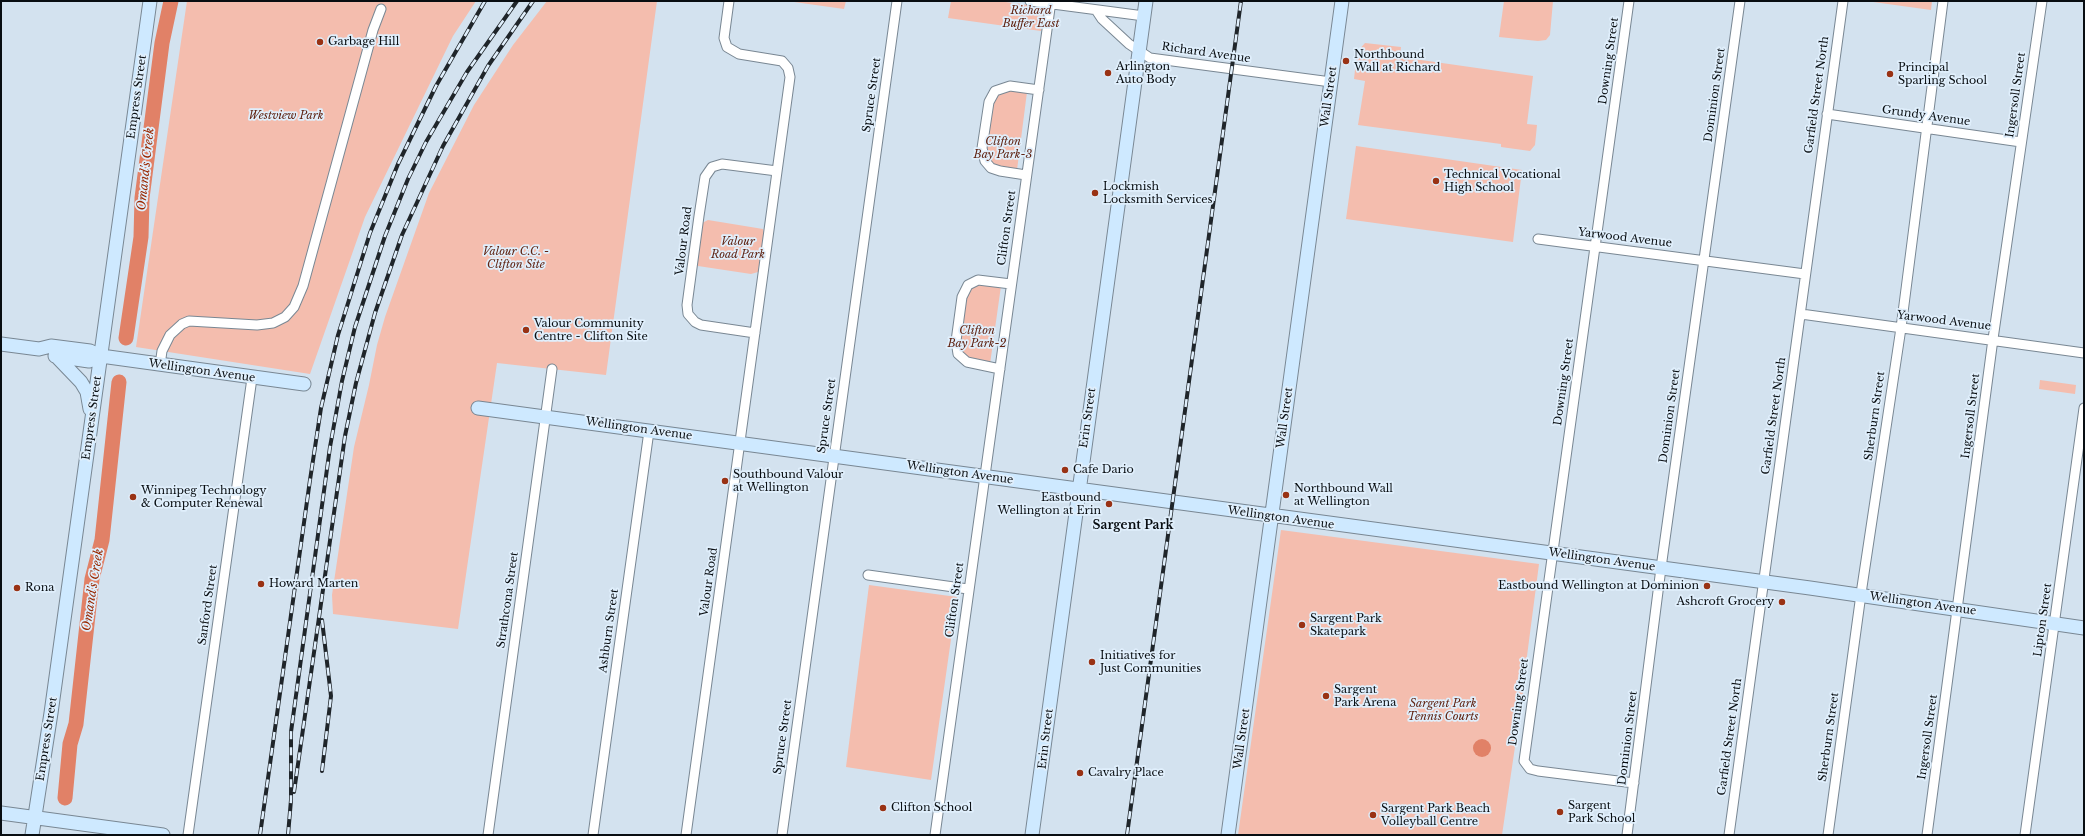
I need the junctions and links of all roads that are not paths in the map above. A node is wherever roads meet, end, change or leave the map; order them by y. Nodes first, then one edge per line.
1 (150, 1) edge
2 (728, 1) edge
3 (897, 1) edge
4 (1030, 1) edge
5 (1146, 1) edge
6 (1342, 1) edge
7 (1630, 1) edge
8 (1740, 1) edge
9 (1843, 1) edge
10 (1943, 1) edge
11 (2042, 1) edge
12 (1051, 2) edge
13 (381, 9) dead end
14 (1096, 10) junction
15 (1144, 16) junction
16 (1138, 52) junction
17 (1331, 82) junction
18 (1038, 90) junction
19 (1827, 114) junction
20 (1927, 128) junction
21 (2021, 142) junction
22 (777, 171) junction
23 (1026, 175) junction
24 (1538, 239) dead end
25 (1596, 246) junction
26 (1704, 260) junction
27 (1805, 274) junction
28 (1011, 284) junction
29 (1801, 314) junction
30 (1901, 328) junction
31 (755, 333) junction
32 (1993, 339) junction
33 (1, 344) edge
34 (39, 349) junction
35 (2084, 353) edge
36 (101, 356) junction
37 (57, 357) junction
38 (160, 364) junction
39 (552, 369) dead end
40 (1000, 369) junction
41 (252, 378) junction
42 (304, 384) dead end
43 (478, 408) dead end
44 (2084, 408) edge
45 (545, 417) junction
46 (91, 429) junction
47 (649, 431) junction
48 (739, 443) junction
49 (834, 456) junction
50 (986, 476) junction
51 (1079, 489) junction
52 (1272, 517) junction
53 (1552, 554) junction
54 (1661, 568) junction
55 (868, 575) dead end
56 (1764, 582) junction
57 (968, 589) junction
58 (1861, 595) junction
59 (1958, 608) junction
60 (2054, 624) junction
61 (2084, 628) edge
62 (1634, 783) junction
63 (1, 813) edge
64 (34, 818) junction
65 (32, 835) edge
66 (163, 835) edge
67 (188, 835) edge
68 (488, 835) edge
69 (593, 835) edge
70 (686, 835) edge
71 (782, 835) edge
72 (935, 835) edge
73 (1032, 835) edge
74 (1228, 835) edge
75 (1627, 835) edge
76 (1729, 835) edge
77 (1828, 835) edge
78 (1926, 835) edge
79 (2025, 835) edge

1 - 36 main road, Empress Street
2 - 22 street, Valour Road
3 - 49 street, Spruce Street
4 - 12 street
5 - 15 main road, Erin Street
6 - 17 main road, Wall Street
7 - 25 street, Downing Street
8 - 26 street, Dominion Street
9 - 19 street, Garfield Street North
10 - 20 street, Sherburn Street
11 - 21 street, Ingersoll Street
12 - 14 street
12 - 18 street, Clifton Street
13 - 38 street
14 - 15 street
14 - 16 street, Richard Avenue
15 - 16 main road, Erin Street
16 - 17 street, Richard Avenue
16 - 51 main road, Erin Street
17 - 52 main road, Wall Street
18 - 23 street, Clifton Street
18 - 23 street
19 - 20 street, Grundy Avenue
19 - 27 street, Garfield Street North
20 - 21 street, Grundy Avenue
20 - 30 street, Sherburn Street
21 - 32 street, Ingersoll Street
22 - 31 street, Valour Road
22 - 31 street, Valour Road
23 - 28 street, Clifton Street
24 - 25 street, Yarwood Avenue
25 - 26 street, Yarwood Avenue
25 - 53 street, Downing Street
26 - 27 street, Yarwood Avenue
26 - 54 street, Dominion Street
27 - 29 street, Garfield Street North
28 - 40 street, Clifton Street
28 - 40 street, Clifton Street
29 - 30 street, Yarwood Avenue
29 - 56 street, Garfield Street North
30 - 32 street, Yarwood Avenue
30 - 58 street, Sherburn Street
31 - 48 street, Valour Road
32 - 35 street, Yarwood Avenue
32 - 59 street, Ingersoll Street
33 - 34 main road, Wellington Avenue
34 - 36 main road, Wellington Avenue
34 - 37 main road, Wellington Avenue
36 - 37 main road, Wellington Avenue
36 - 38 main road, Wellington Avenue
36 - 46 main road, Empress Street
37 - 46 main road
38 - 41 main road, Wellington Avenue
39 - 45 street, Strathcona Street
40 - 50 street, Clifton Street
41 - 42 main road, Wellington Avenue
41 - 67 street, Sanford Street
43 - 45 main road, Wellington Avenue
44 - 60 street, Lipton Street
45 - 47 main road, Wellington Avenue
45 - 68 street, Strathcona Street
46 - 64 main road, Empress Street
47 - 48 main road, Wellington Avenue
47 - 69 street, Ashburn Street
48 - 49 main road, Wellington Avenue
48 - 70 street, Valour Road
49 - 50 main road, Wellington Avenue
49 - 71 street, Spruce Street
50 - 51 main road, Wellington Avenue
50 - 57 street, Clifton Street
51 - 52 main road, Wellington Avenue
51 - 73 main road, Erin Street
52 - 53 main road, Wellington Avenue
52 - 74 main road, Wall Street
53 - 54 main road, Wellington Avenue
53 - 62 street, Downing Street
54 - 56 main road, Wellington Avenue
54 - 62 street, Dominion Street
55 - 57 street
56 - 58 main road, Wellington Avenue
56 - 76 street, Garfield Street North
57 - 72 street, Clifton Street
58 - 59 main road, Wellington Avenue
58 - 77 street, Sherburn Street
59 - 60 main road, Wellington Avenue
59 - 78 street, Ingersoll Street
60 - 61 main road, Wellington Avenue
60 - 79 street, Lipton Street
62 - 75 street, Dominion Street
63 - 64 main road
64 - 65 main road, Empress Street
64 - 66 main road

